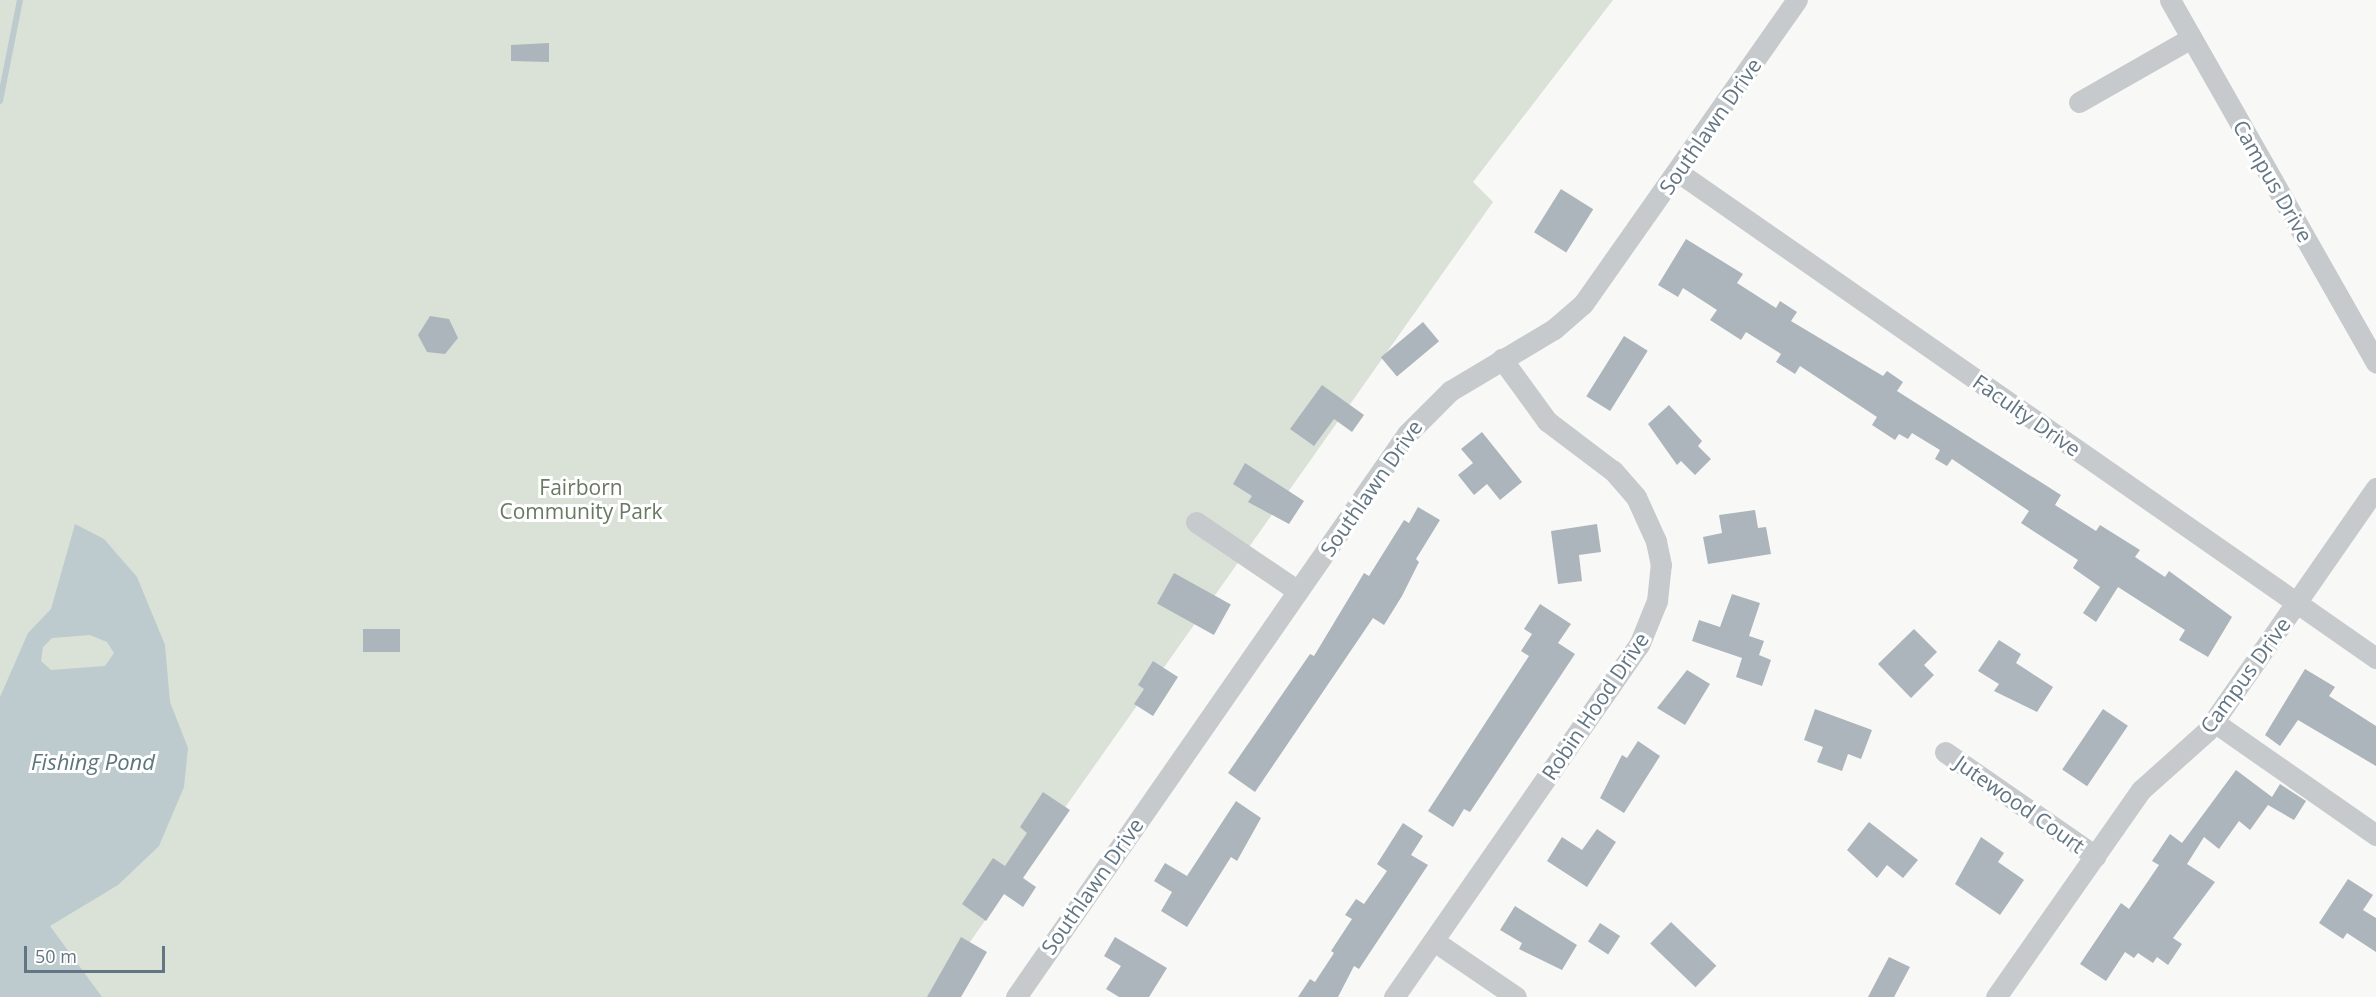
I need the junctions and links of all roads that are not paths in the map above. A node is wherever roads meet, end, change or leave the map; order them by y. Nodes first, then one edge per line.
1 (1797, 0) edge
2 (2169, 0) edge
3 (2192, 38) junction
4 (2079, 102) dead end
5 (1678, 172) junction
6 (1502, 359) junction
7 (2376, 362) edge
8 (2376, 488) edge
9 (1196, 522) dead end
10 (1298, 591) junction
11 (2297, 603) junction
12 (2376, 658) edge
13 (2214, 722) junction
14 (1945, 752) dead end
15 (2376, 835) edge
16 (2095, 856) junction
17 (1434, 940) junction
18 (1016, 997) edge
19 (1394, 997) edge
20 (1515, 997) edge
21 (1996, 997) edge

1 - 5 street, Southlawn Drive
2 - 3 street, Campus Drive
3 - 4 street
3 - 7 street, Campus Drive
5 - 6 street, Southlawn Drive
5 - 11 street, Faculty Drive
6 - 10 street, Southlawn Drive
6 - 17 street, Robin Hood Drive
8 - 11 street, Campus Drive
9 - 10 street
10 - 18 street, Southlawn Drive
11 - 12 street, Faculty Drive
11 - 13 street, Campus Drive
13 - 15 street
13 - 16 street, Campus Drive
14 - 16 street, Jutewood Court
16 - 21 street, Campus Drive
17 - 19 street, Robin Hood Drive
17 - 20 street

